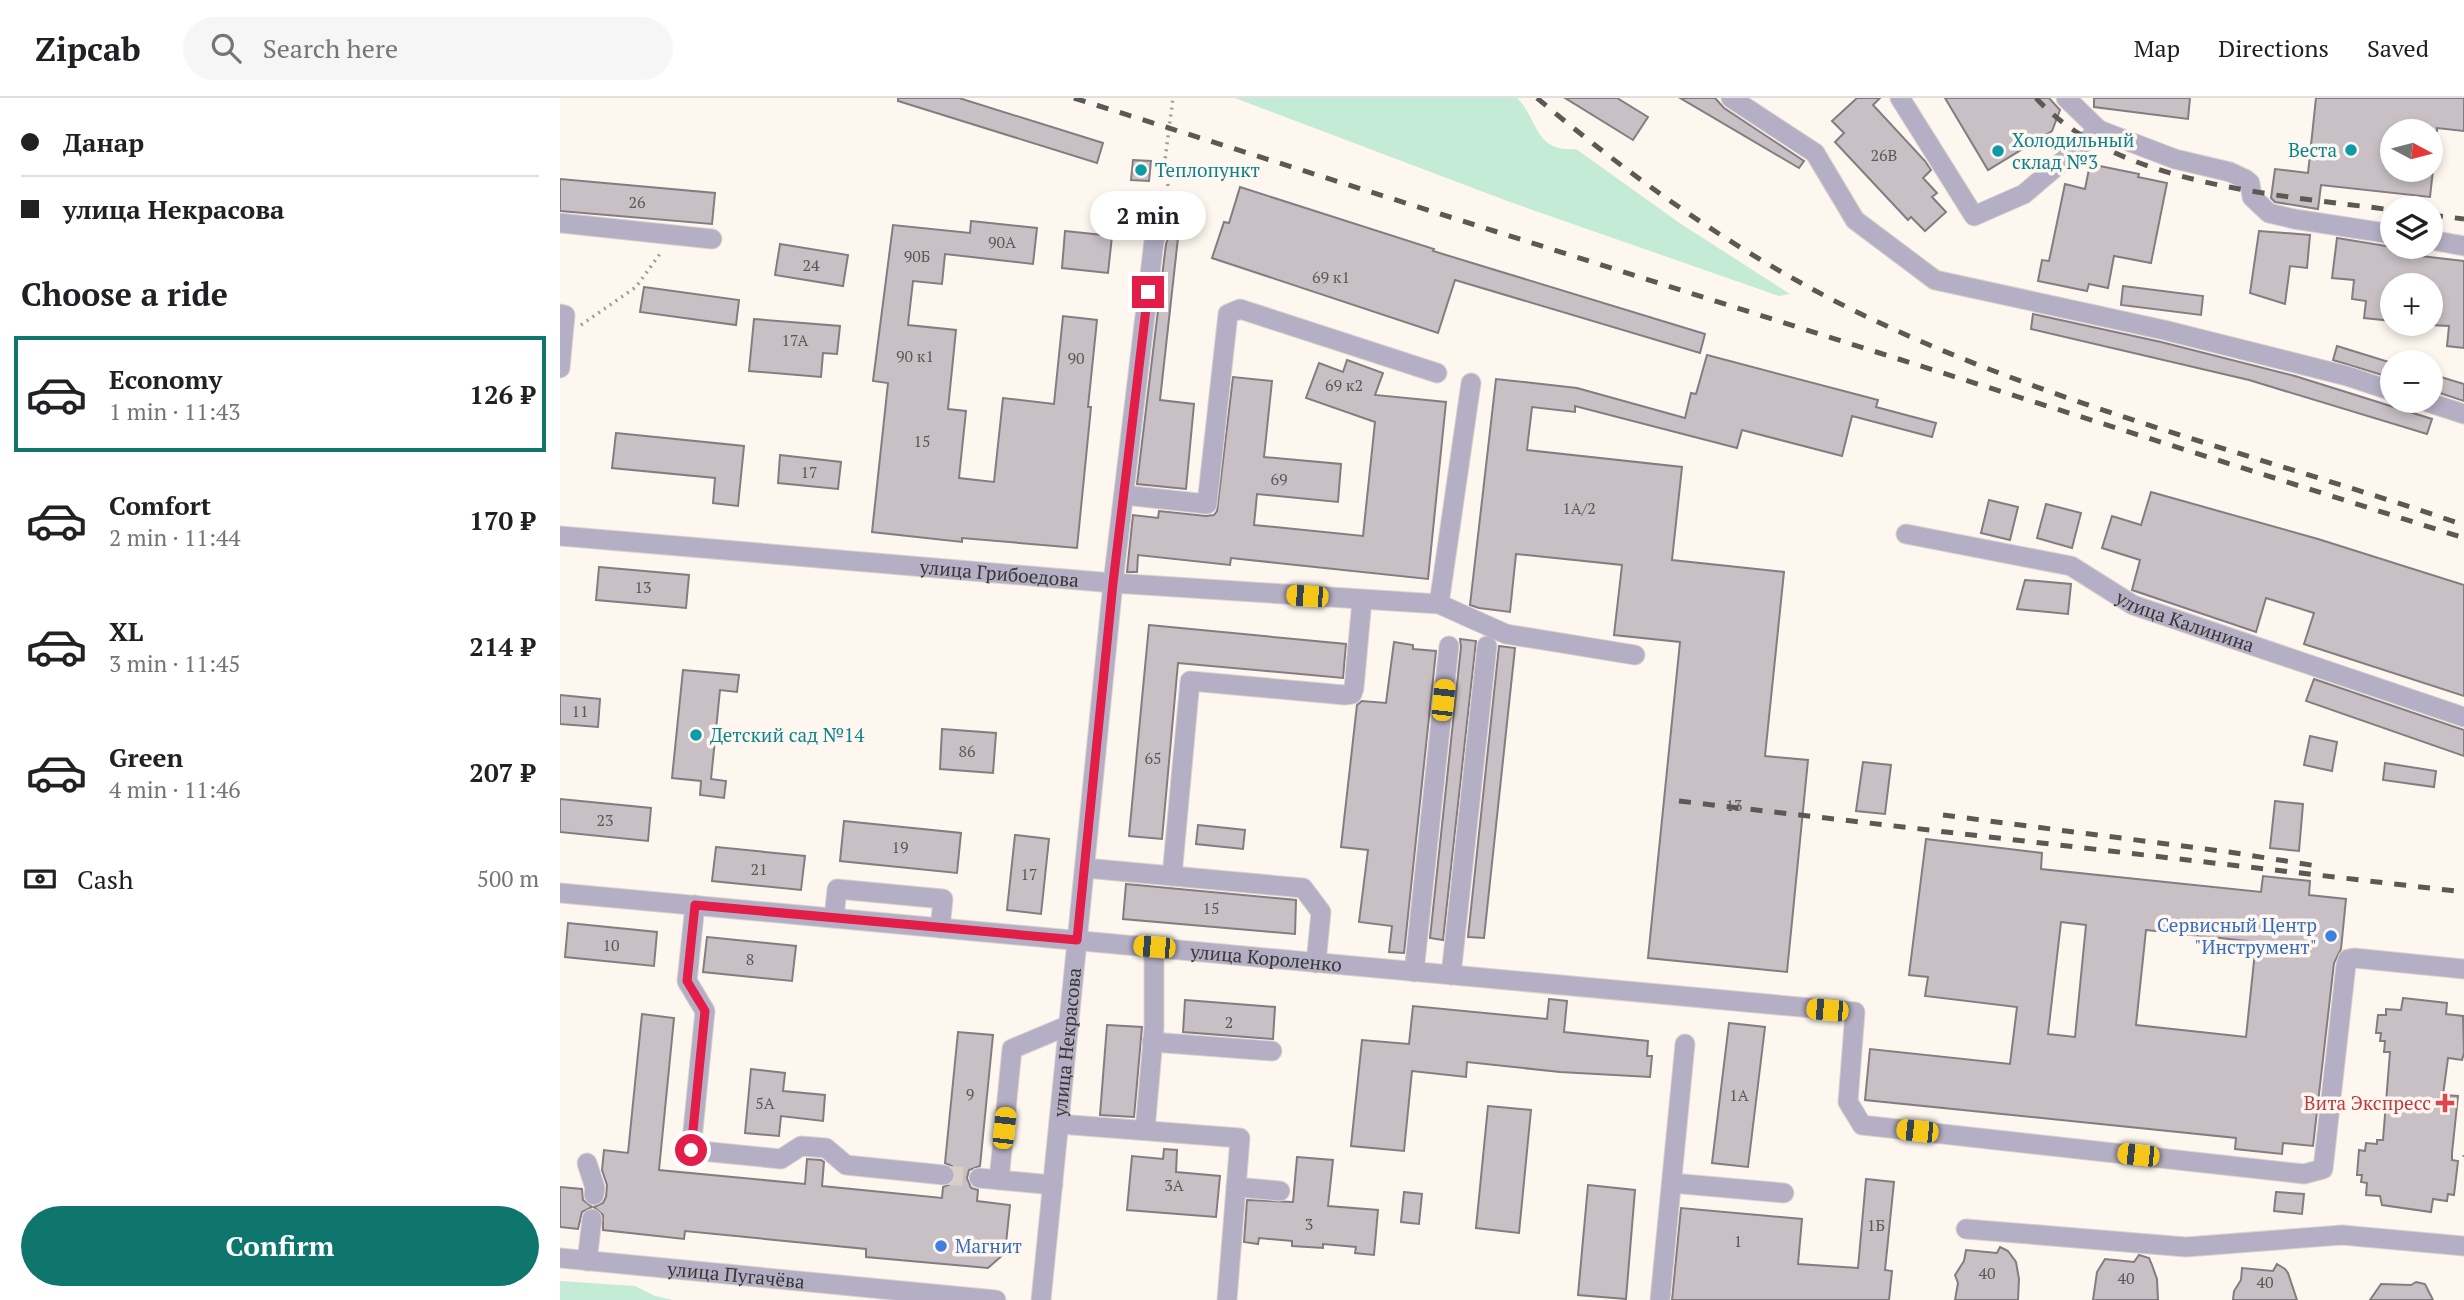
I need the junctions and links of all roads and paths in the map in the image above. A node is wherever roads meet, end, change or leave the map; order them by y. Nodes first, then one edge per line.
1 (1173, 98) edge
2 (1731, 98) edge
3 (1900, 98) edge
4 (2066, 98) edge
5 (2099, 130) junction
6 (1169, 202) joint
7 (560, 223) edge
8 (2380, 232) edge
9 (668, 234) junction
10 (712, 239) dead end
11 (2443, 242) edge
12 (2464, 246) edge
13 (560, 314) edge
14 (563, 339) junction
15 (560, 368) edge
16 (1437, 373) dead end
17 (1471, 383) dead end
18 (2380, 387) edge
19 (2443, 407) edge
20 (2464, 414) edge
21 (1124, 495) junction
22 (1906, 534) dead end
23 (560, 536) edge
24 (1113, 583) junction
25 (1362, 600) junction
26 (1439, 604) junction
27 (1449, 646) dead end
28 (1487, 646) dead end
29 (1635, 655) dead end
30 (2464, 717) edge
31 (1085, 868) junction
32 (1172, 876) junction
33 (560, 893) edge
34 (695, 905) junction
35 (834, 918) junction
36 (940, 928) junction
37 (1077, 940) junction
38 (1154, 947) junction
39 (1316, 963) junction
40 (2464, 969) edge
41 (1414, 972) junction
42 (1451, 975) junction
43 (1069, 1025) junction
44 (1152, 1042) junction
45 (1685, 1044) dead end
46 (1272, 1051) dead end
47 (1059, 1124) junction
48 (1145, 1130) junction
49 (587, 1163) dead end
50 (944, 1175) tunnel mouth
51 (979, 1178) tunnel mouth
52 (999, 1180) junction
53 (1672, 1183) junction
54 (1053, 1185) junction
55 (1236, 1187) junction
56 (1280, 1191) dead end
57 (1784, 1194) dead end
58 (594, 1195) dead end
59 (592, 1219) dead end
60 (1966, 1229) dead end
61 (2464, 1246) edge
62 (560, 1258) edge
63 (587, 1261) junction
64 (884, 1295) edge
65 (996, 1300) edge
66 (1041, 1300) edge
67 (1227, 1300) edge
68 (1660, 1300) edge

1 - 6 path
2 - 18 street
3 - 5 street
4 - 5 street
5 - 8 street
6 - 21 street, улица Некрасова
7 - 9 street
9 - 10 street
9 - 14 path
11 - 12 street
13 - 14 street
14 - 15 street
16 - 21 street
17 - 26 street
19 - 20 street
21 - 24 street, улица Некрасова
22 - 30 street, улица Калинина
23 - 24 street, улица Грибоедова
24 - 25 street, улица Грибоедова
24 - 31 street, улица Некрасова
25 - 26 street, улица Грибоедова
25 - 32 street
26 - 29 street
27 - 41 street
28 - 42 street
31 - 32 street
31 - 37 street, улица Некрасова
32 - 39 street
33 - 34 street, улица Короленко
34 - 35 street, улица Короленко
34 - 50 street
35 - 36 street, улица Короленко
35 - 36 street
36 - 37 street, улица Короленко
37 - 38 street, улица Короленко
37 - 43 street, улица Некрасова
38 - 39 street, улица Короленко
38 - 44 street
39 - 41 street, улица Короленко
40 - 42 street, улица Короленко
41 - 42 street, улица Короленко
43 - 47 street, улица Некрасова
43 - 52 street
44 - 46 street
44 - 48 street
45 - 53 street
47 - 48 street
47 - 54 street, улица Некрасова
48 - 55 street
49 - 58 street
51 - 52 street
52 - 54 street
53 - 57 street
53 - 68 street
54 - 66 street, улица Некрасова
55 - 56 street
55 - 67 street
59 - 63 street
60 - 61 street
62 - 63 street, улица Пугачёва
63 - 64 street, улица Пугачёва
64 - 65 street, улица Пугачёва

